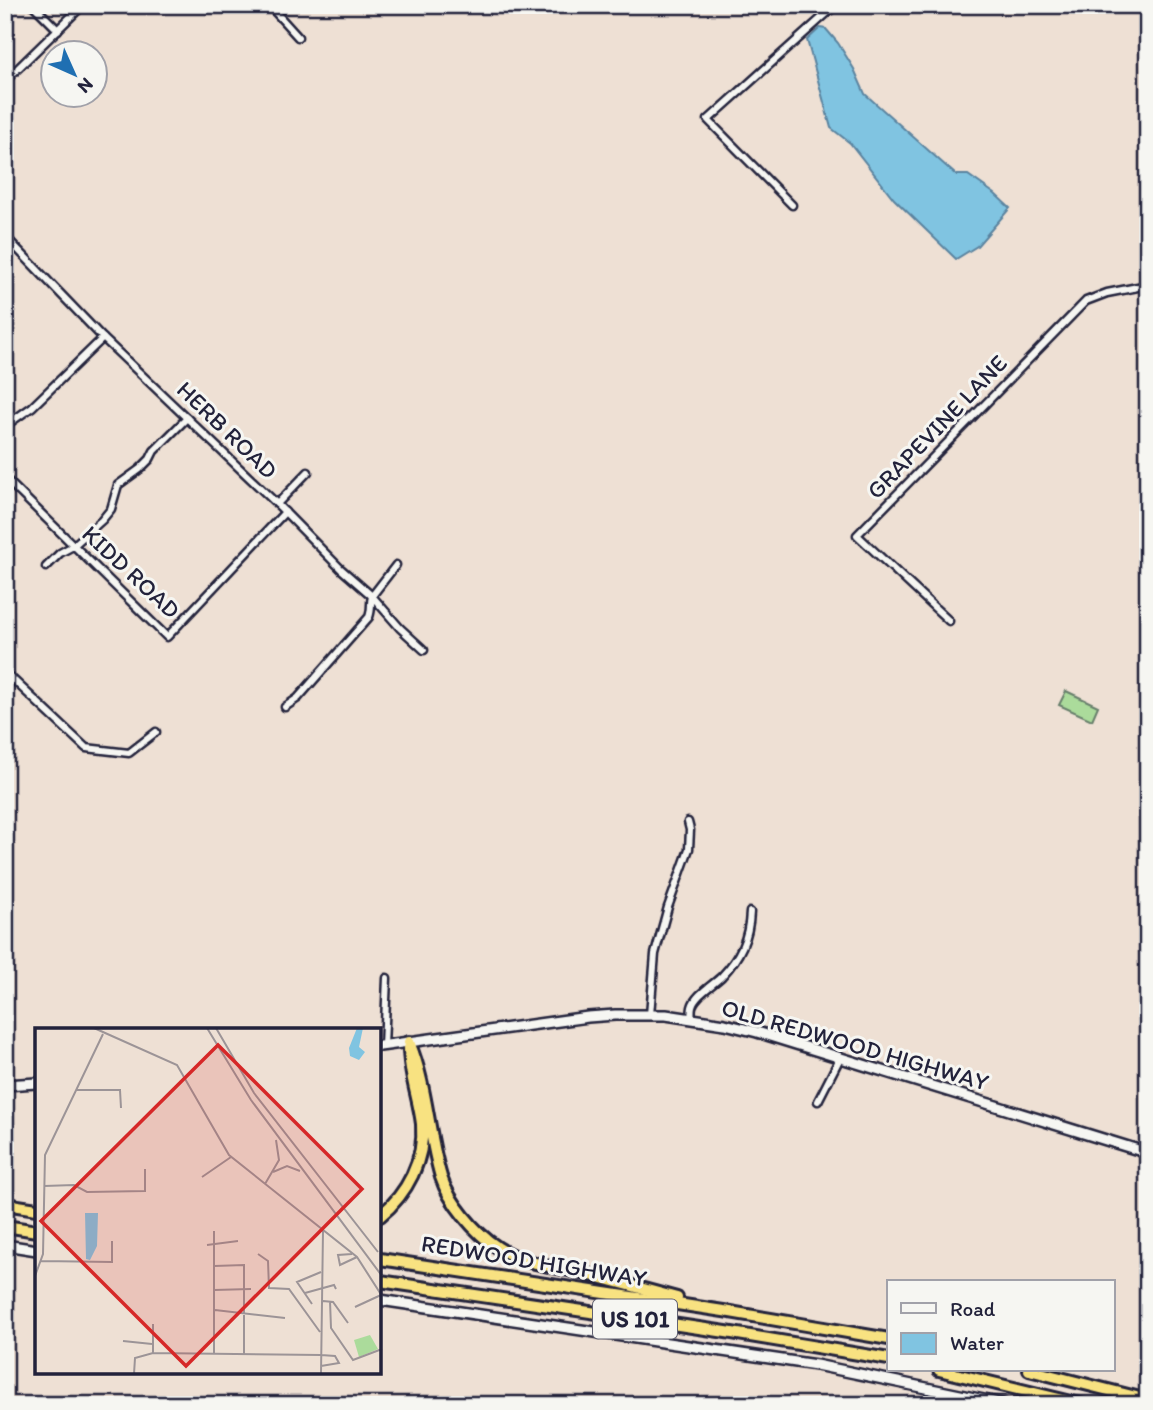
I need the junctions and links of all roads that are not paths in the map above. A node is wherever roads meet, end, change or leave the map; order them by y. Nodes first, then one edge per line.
1 (33, 5) edge
2 (83, 5) edge
3 (269, 5) edge
4 (836, 5) edge
5 (1142, 5) edge
6 (1148, 11) edge
7 (58, 30) junction
8 (298, 37) dead end
9 (5, 81) edge
10 (792, 205) dead end
11 (5, 236) edge
12 (1148, 285) edge
13 (103, 338) junction
14 (187, 418) junction
15 (5, 426) edge
16 (308, 472) dead end
17 (5, 478) edge
18 (278, 504) junction
19 (285, 512) junction
20 (74, 545) junction
21 (396, 565) dead end
22 (46, 567) dead end
23 (372, 596) junction
24 (948, 621) dead end
25 (424, 650) dead end
26 (5, 672) edge
27 (285, 707) dead end
28 (156, 733) dead end
29 (688, 822) dead end
30 (750, 912) dead end
31 (387, 978) dead end
32 (650, 1014) junction
33 (691, 1018) junction
34 (409, 1042) junction
35 (382, 1046) edge
36 (840, 1058) junction
37 (35, 1083) edge
38 (5, 1085) edge
39 (818, 1101) dead end
40 (1148, 1153) edge
41 (5, 1204) edge
42 (35, 1209) edge
43 (382, 1214) edge
44 (5, 1226) edge
45 (35, 1231) edge
46 (5, 1245) edge
47 (35, 1250) edge
48 (382, 1259) edge
49 (382, 1281) edge
50 (382, 1300) edge
51 (730, 1312) junction
52 (887, 1339) edge
53 (887, 1360) edge
54 (947, 1372) edge
55 (1037, 1372) edge
56 (1148, 1400) edge
57 (1009, 1405) edge
58 (1084, 1405) edge

1 - 7 street
2 - 7 street
3 - 8 street
4 - 10 street
5 - 6 main road
7 - 9 street
11 - 13 street, HERB ROAD
12 - 24 street, GRAPEVINE LANE
13 - 14 street, HERB ROAD
13 - 15 street
14 - 18 street, HERB ROAD
14 - 20 street
16 - 18 street
17 - 20 street, KIDD ROAD
18 - 19 street, HERB ROAD
19 - 20 street, KIDD ROAD
19 - 23 street, HERB ROAD
20 - 22 street
21 - 23 street
23 - 25 street, HERB ROAD
23 - 27 street
26 - 28 street
29 - 32 street
30 - 33 street
31 - 35 street
32 - 33 main road, OLD REDWOOD HIGHWAY
32 - 34 main road, OLD REDWOOD HIGHWAY
33 - 36 main road, OLD REDWOOD HIGHWAY
34 - 35 main road, OLD REDWOOD HIGHWAY
34 - 43 highway
34 - 51 highway
36 - 39 street
36 - 40 main road, OLD REDWOOD HIGHWAY
37 - 38 main road
41 - 42 highway
44 - 45 highway
46 - 47 main road
48 - 51 highway, REDWOOD HIGHWAY / US 101
49 - 53 highway, REDWOOD HIGHWAY / US 101
50 - 57 main road
51 - 52 highway, REDWOOD HIGHWAY / US 101
54 - 58 highway
55 - 56 highway

